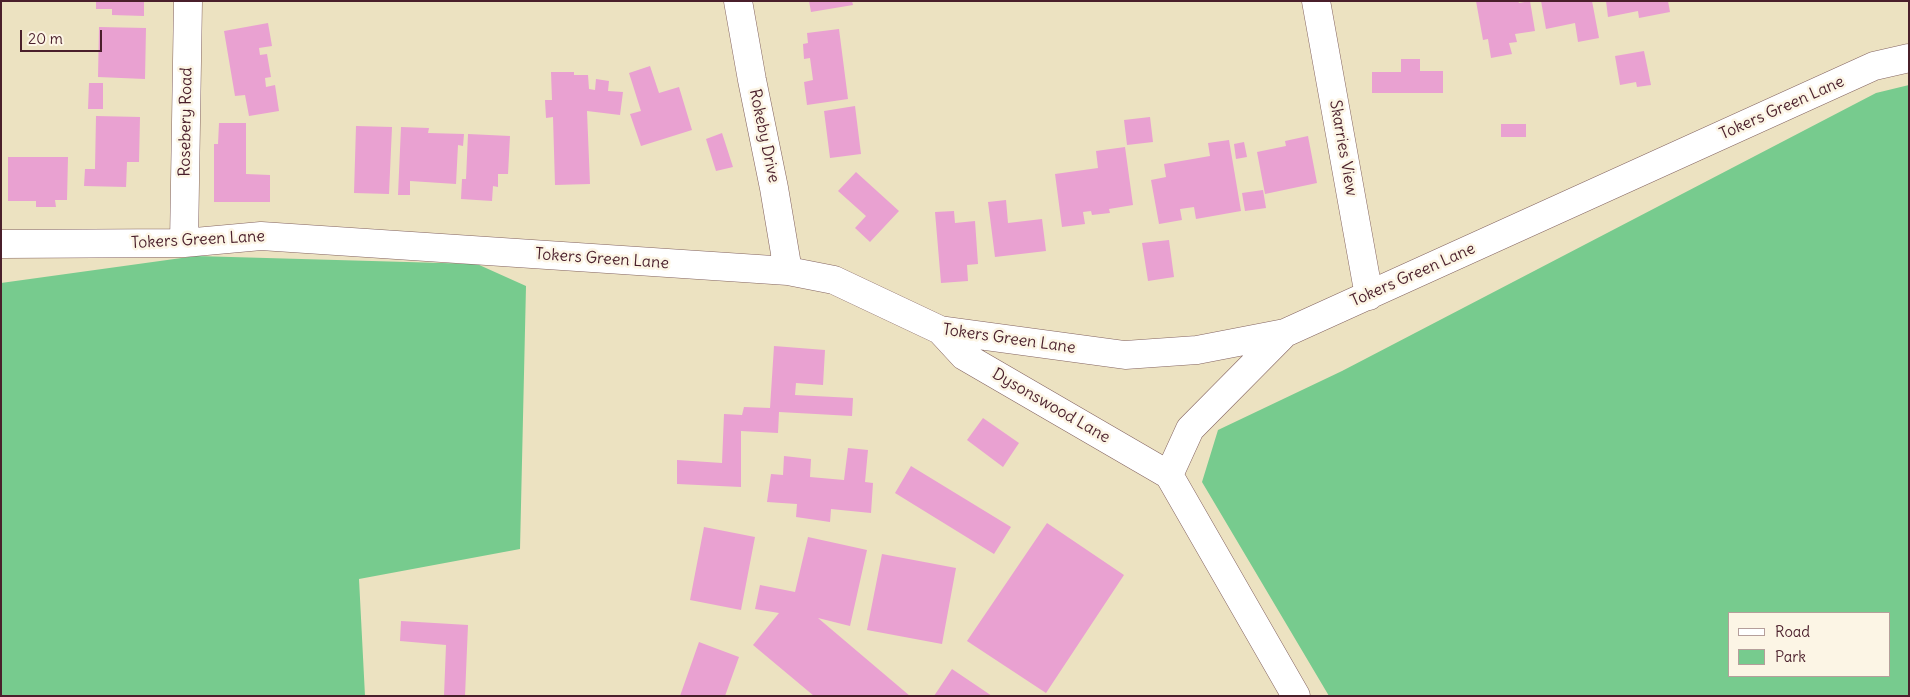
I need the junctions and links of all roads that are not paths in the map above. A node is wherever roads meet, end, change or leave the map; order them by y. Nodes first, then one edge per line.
1 (188, 1) edge
2 (738, 1) edge
3 (1316, 1) edge
4 (1909, 58) edge
5 (184, 243) junction
6 (1, 244) edge
7 (788, 271) junction
8 (1369, 296) junction
9 (940, 330) junction
10 (1285, 333) junction
11 (1169, 475) junction
12 (1296, 696) edge

1 - 5 street, Rosebery Road
2 - 7 street, Rokeby Drive
3 - 8 street, Skarries View
4 - 8 street, Tokers Green Lane
5 - 6 street, Tokers Green Lane
5 - 7 street, Tokers Green Lane
7 - 9 street, Tokers Green Lane
8 - 10 street, Tokers Green Lane
9 - 10 street, Tokers Green Lane
9 - 11 street, Dysonswood Lane
10 - 11 street
11 - 12 street, Dysonswood Lane

